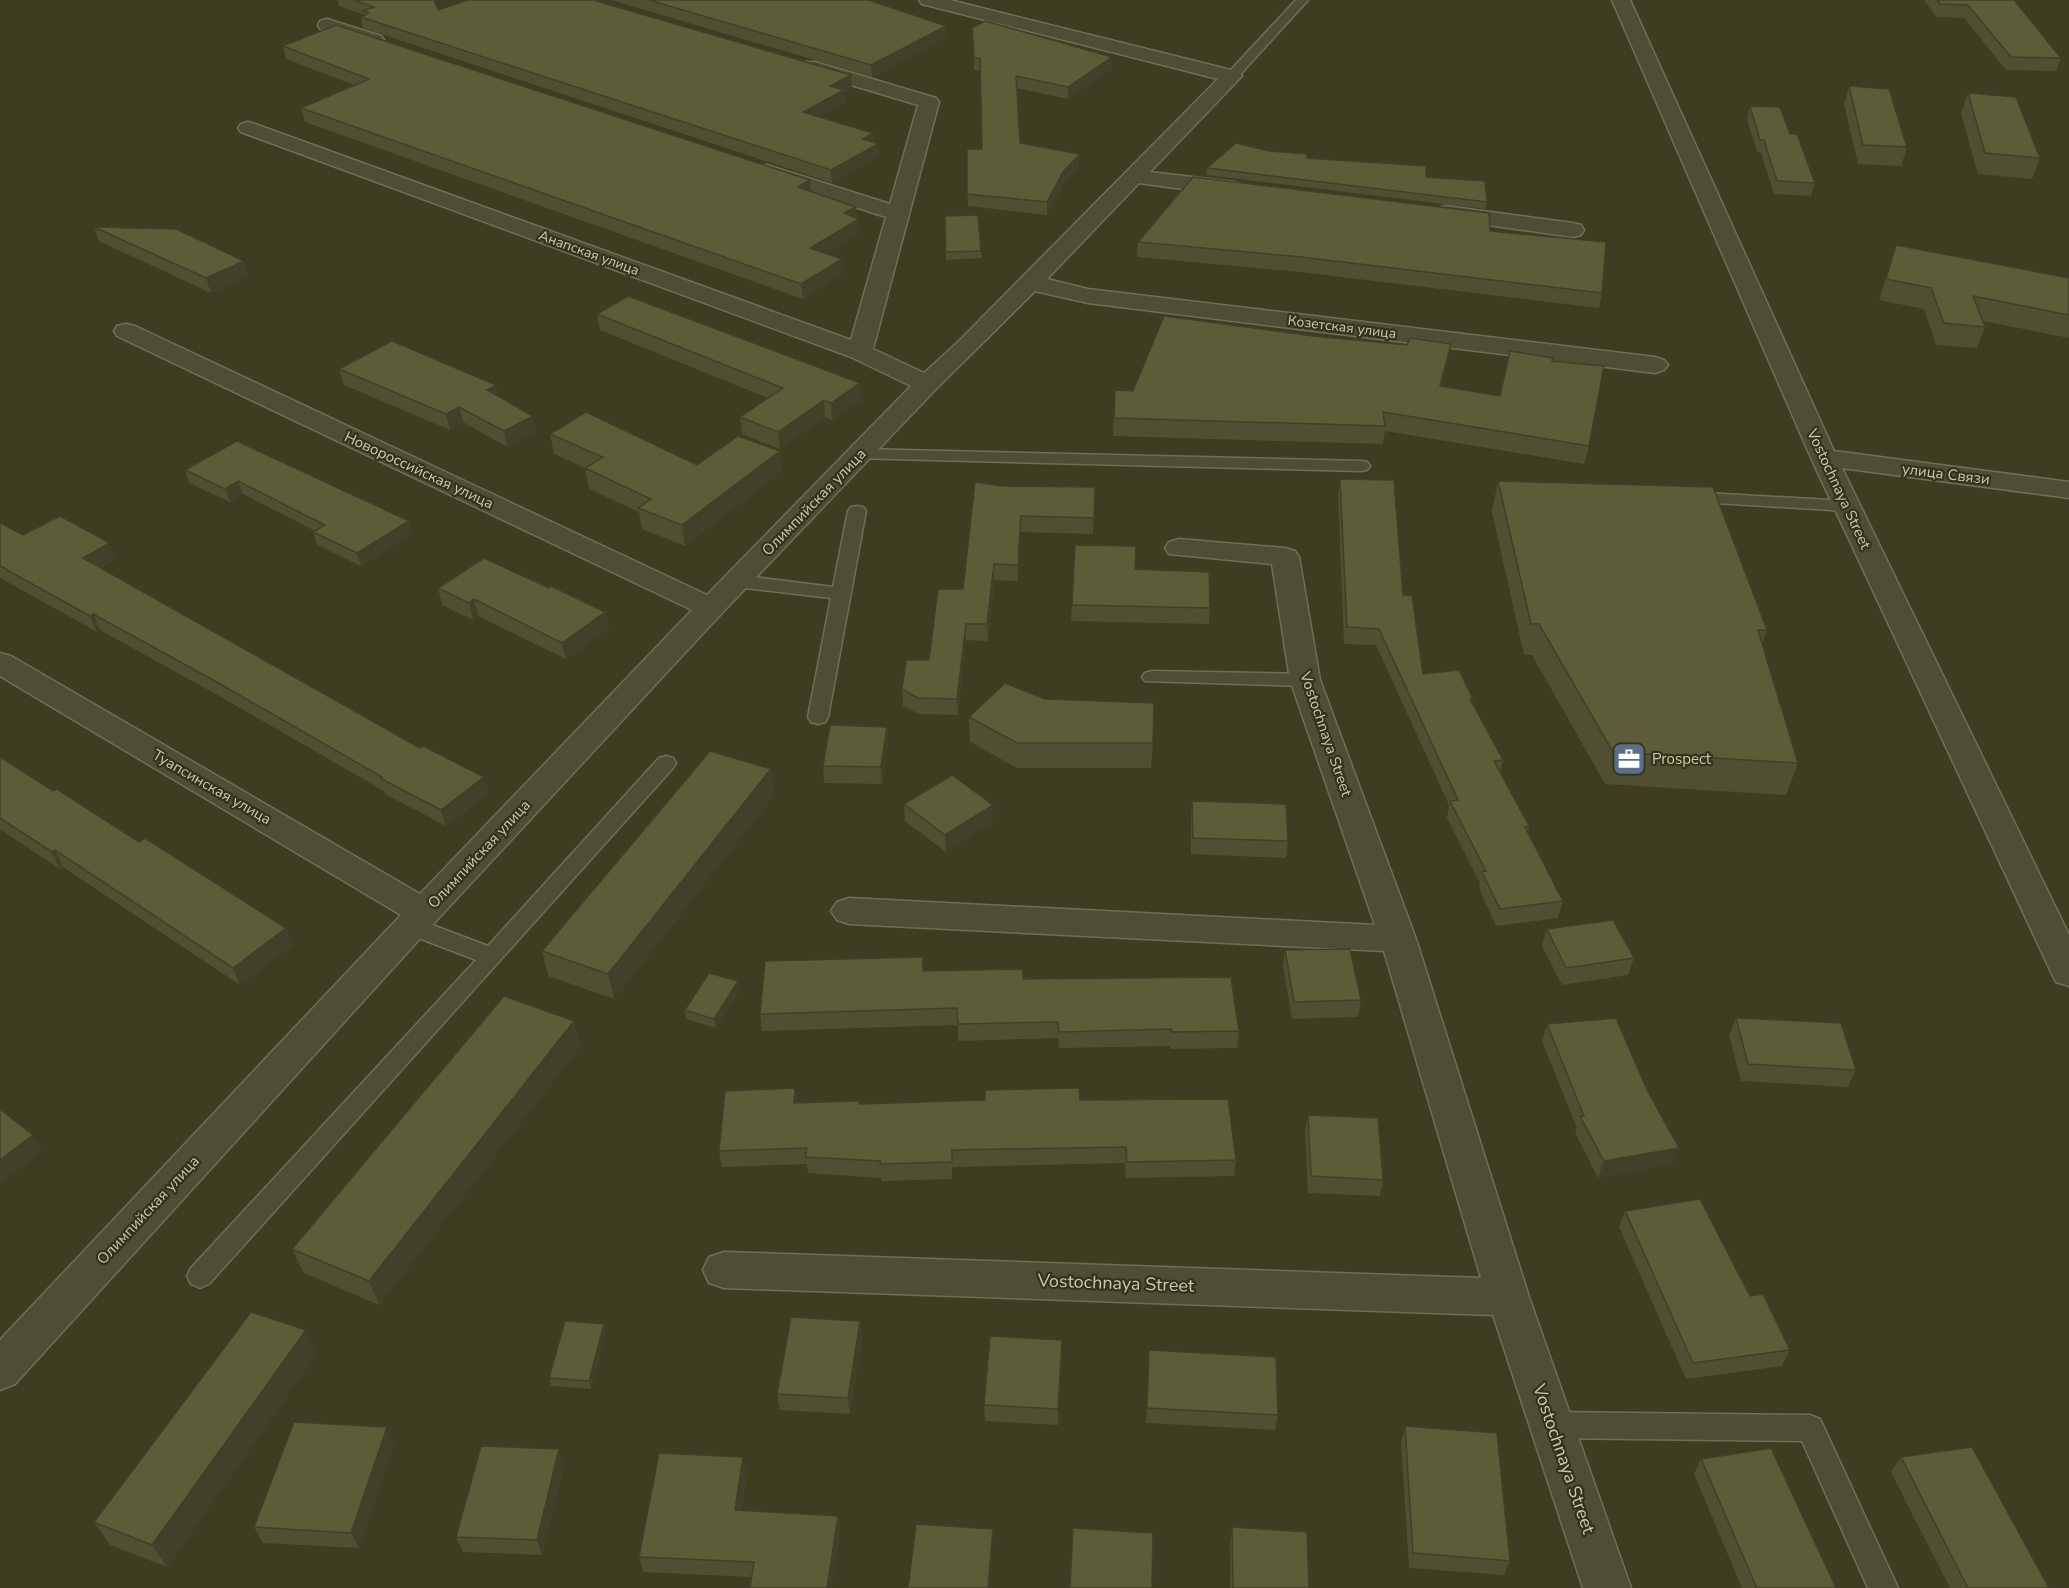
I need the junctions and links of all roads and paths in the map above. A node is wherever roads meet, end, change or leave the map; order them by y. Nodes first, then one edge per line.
1 (928, 0) edge
2 (1302, 0) edge
3 (1621, 0) edge
4 (327, 25) dead end
5 (394, 47) edge
6 (795, 63) edge
7 (1232, 76) junction
8 (248, 128) dead end
9 (753, 166) edge
10 (1134, 176) junction
11 (1250, 190) edge
12 (1422, 209) edge
13 (899, 214) junction
14 (1573, 230) dead end
15 (1029, 282) junction
16 (126, 331) dead end
17 (860, 352) junction
18 (1655, 365) dead end
19 (927, 384) junction
20 (860, 454) junction
21 (1824, 458) junction
22 (1361, 466) dead end
23 (2069, 490) edge
24 (1671, 496) edge
25 (1847, 506) junction
26 (857, 511) dead end
27 (1179, 548) dead end
28 (737, 581) junction
29 (841, 594) junction
30 (711, 608) junction
31 (0, 663) edge
32 (1152, 677) dead end
33 (1305, 680) junction
34 (818, 717) dead end
35 (666, 763) dead end
36 (849, 911) dead end
37 (418, 919) junction
38 (1398, 939) junction
39 (492, 957) junction
40 (2069, 972) edge
41 (724, 1270) dead end
42 (200, 1276) dead end
43 (1508, 1297) junction
44 (0, 1370) edge
45 (1553, 1425) junction
46 (1607, 1588) edge
47 (1883, 1588) edge

1 - 7 street
2 - 7 lane
3 - 21 street, Vostochnaya Street
4 - 5 street
6 - 13 street
7 - 10 street, Олимпийская улица
8 - 17 street, Анапская улица
9 - 13 street
10 - 11 street
10 - 15 street, Олимпийская улица
12 - 14 street
13 - 17 street
15 - 18 street, Козетская улица
15 - 19 street, Олимпийская улица
16 - 30 street, Новороссийская улица
17 - 19 street, Анапская улица
19 - 20 street, Олимпийская улица
20 - 22 lane
20 - 28 street, Олимпийская улица
21 - 23 street, улица Связи
21 - 25 street, Vostochnaya Street
24 - 25 lane
25 - 40 street, Vostochnaya Street
26 - 29 lane
27 - 33 street, Vostochnaya Street
28 - 29 lane
28 - 30 street, Олимпийская улица
29 - 34 lane
30 - 37 street, Олимпийская улица
31 - 37 street, Туапсинская улица
32 - 33 lane
33 - 38 street, Vostochnaya Street
35 - 39 lane
36 - 38 street
37 - 39 lane
37 - 44 street, Олимпийская улица
38 - 43 street, Vostochnaya Street
39 - 42 lane
41 - 43 street, Vostochnaya Street
43 - 45 street, Vostochnaya Street
45 - 46 street, Vostochnaya Street
45 - 47 lane

